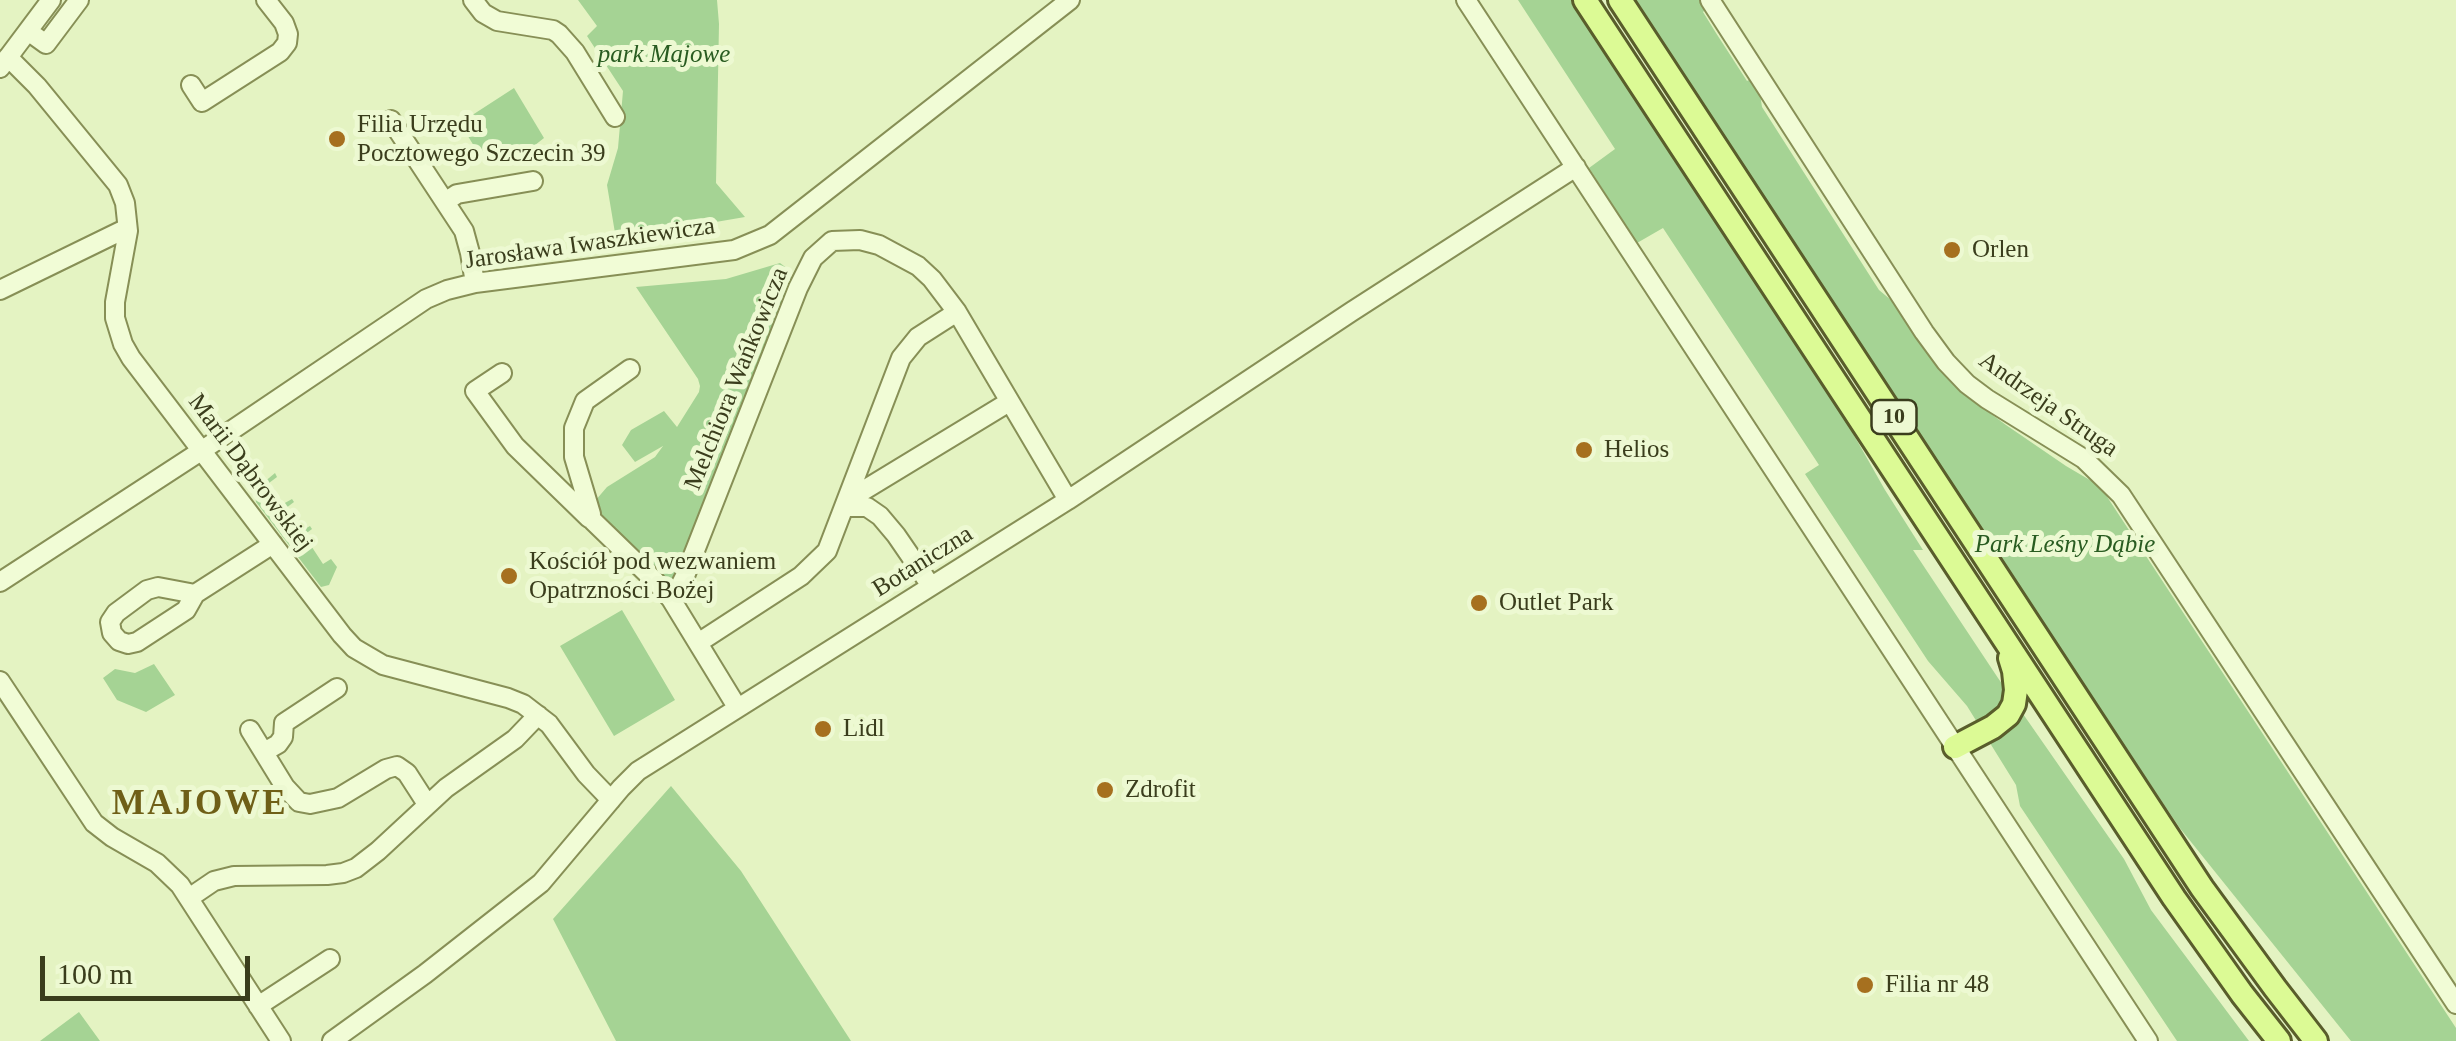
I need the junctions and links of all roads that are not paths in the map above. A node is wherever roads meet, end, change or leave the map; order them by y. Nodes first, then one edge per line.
1 (51, 0) edge
2 (80, 0) edge
3 (266, 0) edge
4 (473, 0) edge
5 (1466, 0) edge
6 (1584, 0) edge
7 (1620, 0) edge
8 (1710, 0) edge
9 (1062, 2) edge
10 (28, 31) junction
11 (4, 63) edge
12 (190, 85) dead end
13 (614, 117) dead end
14 (391, 120) dead end
15 (1576, 167) junction
16 (533, 180) dead end
17 (445, 202) junction
18 (128, 232) junction
19 (475, 283) junction
20 (0, 290) edge
21 (956, 312) junction
22 (630, 369) dead end
23 (502, 372) dead end
24 (1010, 402) junction
25 (201, 451) junction
26 (848, 500) junction
27 (1068, 500) junction
28 (590, 518) junction
29 (273, 544) junction
30 (0, 582) edge
31 (932, 586) junction
32 (195, 594) dead end
33 (671, 599) junction
34 (1980, 602) junction
35 (698, 643) junction
36 (0, 681) edge
37 (338, 688) dead end
38 (736, 708) junction
39 (538, 715) junction
40 (250, 730) dead end
41 (1955, 747) junction
42 (264, 752) junction
43 (611, 800) junction
44 (427, 804) junction
45 (189, 898) junction
46 (330, 959) dead end
47 (2255, 962) junction
48 (2456, 1004) edge
49 (258, 1006) junction
50 (281, 1041) edge
51 (332, 1041) edge
52 (2148, 1041) edge
53 (2277, 1041) edge
54 (2316, 1041) edge
55 (2327, 1041) edge

1 - 10 street
2 - 10 street
3 - 12 street
4 - 13 street
5 - 15 street
6 - 34 main road, 10
7 - 47 main road, 10
8 - 48 street, Andrzeja Struga
9 - 19 street, Jarosława Iwaszkiewicza
10 - 11 street
11 - 18 street, Marii Dąbrowskiej
14 - 17 street
15 - 27 street, Botaniczna
15 - 41 street
16 - 17 street
17 - 19 street
18 - 20 street
18 - 25 street, Marii Dąbrowskiej
19 - 25 street, Jarosława Iwaszkiewicza
21 - 24 street, Melchiora Wańkowicza
21 - 26 street
21 - 33 street, Melchiora Wańkowicza
22 - 28 street
23 - 28 street
24 - 26 street
24 - 27 street, Melchiora Wańkowicza
25 - 29 street, Marii Dąbrowskiej
25 - 30 street, Jarosława Iwaszkiewicza
26 - 31 street
26 - 35 street
27 - 31 street, Botaniczna
28 - 33 street
29 - 32 street
29 - 39 street, Marii Dąbrowskiej
31 - 38 street, Botaniczna
33 - 35 street
34 - 41 main road
34 - 53 main road, 10
35 - 38 street
36 - 45 street
37 - 42 street
38 - 43 street, Botaniczna
39 - 43 street, Marii Dąbrowskiej
39 - 44 street
40 - 42 street
41 - 52 street
42 - 44 street
43 - 51 street, Botaniczna
44 - 45 street
45 - 49 street
46 - 49 street
47 - 54 main road, 10
47 - 55 main road
49 - 50 street

